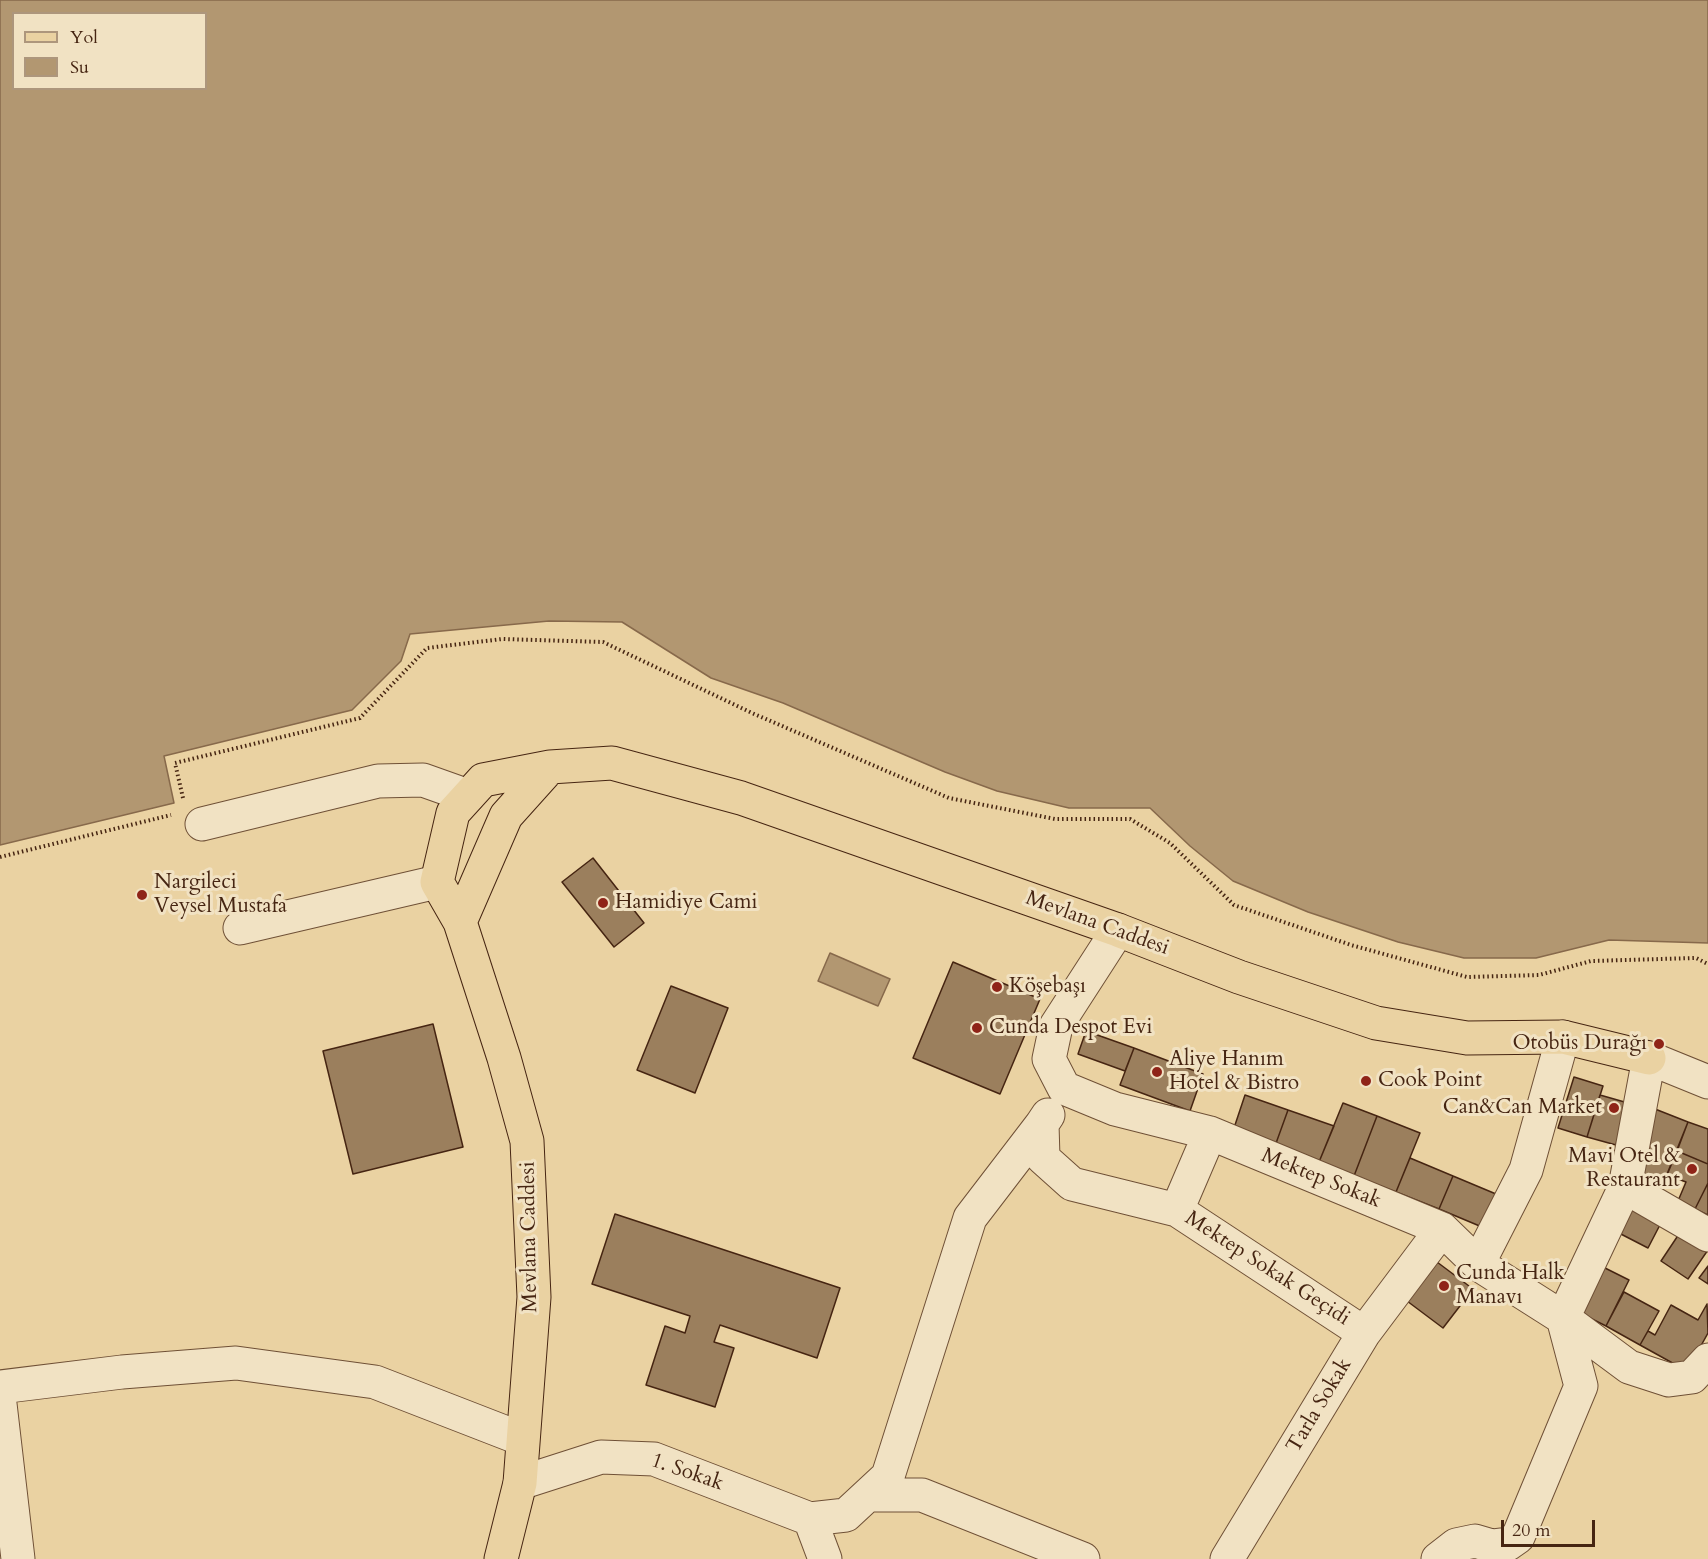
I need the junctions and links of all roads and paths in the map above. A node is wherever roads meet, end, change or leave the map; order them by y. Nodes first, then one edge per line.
1 (550, 767) junction
2 (468, 796) junction
3 (202, 824) dead end
4 (437, 882) junction
5 (460, 921) junction
6 (240, 928) dead end
7 (1118, 930) junction
8 (1696, 958) dead end
9 (1708, 964) edge
10 (1563, 1037) junction
11 (1649, 1058) junction
12 (1708, 1082) edge
13 (1064, 1088) junction
14 (1042, 1124) junction
15 (1210, 1134) junction
16 (1625, 1187) junction
17 (1177, 1210) junction
18 (1442, 1229) junction
19 (1708, 1235) edge
20 (1478, 1264) junction
21 (1563, 1318) junction
22 (1364, 1333) junction
23 (1708, 1360) edge
24 (0, 1387) edge
25 (0, 1404) edge
26 (522, 1439) junction
27 (520, 1483) junction
28 (868, 1495) junction
29 (810, 1518) junction
30 (18, 1559) edge
31 (501, 1559) edge
32 (825, 1559) edge
33 (1083, 1559) edge
34 (1227, 1559) edge
35 (1438, 1559) edge

1 - 2 main road, Mevlana Caddesi
1 - 5 main road
1 - 7 main road, Mevlana Caddesi
2 - 3 street
2 - 4 main road, Mevlana Caddesi
4 - 5 main road, Mevlana Caddesi
4 - 6 street
5 - 26 main road, Mevlana Caddesi
7 - 10 main road, Mevlana Caddesi
7 - 13 street
8 - 9 path
10 - 11 main road, Mevlana Caddesi
10 - 20 street
11 - 12 street
11 - 16 street
13 - 14 street
13 - 15 street, Mektep Sokak
14 - 17 street, Mektep Sokak Geçidi
14 - 28 street
15 - 17 street
15 - 18 street, Mektep Sokak
16 - 19 street
16 - 21 street
17 - 22 street, Mektep Sokak Geçidi
18 - 20 street, Mektep Sokak
18 - 22 street, Tarla Sokak
20 - 21 street, Mektep Sokak
21 - 23 street, Mektep Sokak
21 - 35 street
22 - 34 street, Tarla Sokak
24 - 26 street
25 - 30 street
26 - 27 main road, Mevlana Caddesi
27 - 29 street, 1. Sokak
27 - 31 main road, Mevlana Caddesi
28 - 29 street
28 - 33 street
29 - 32 street

